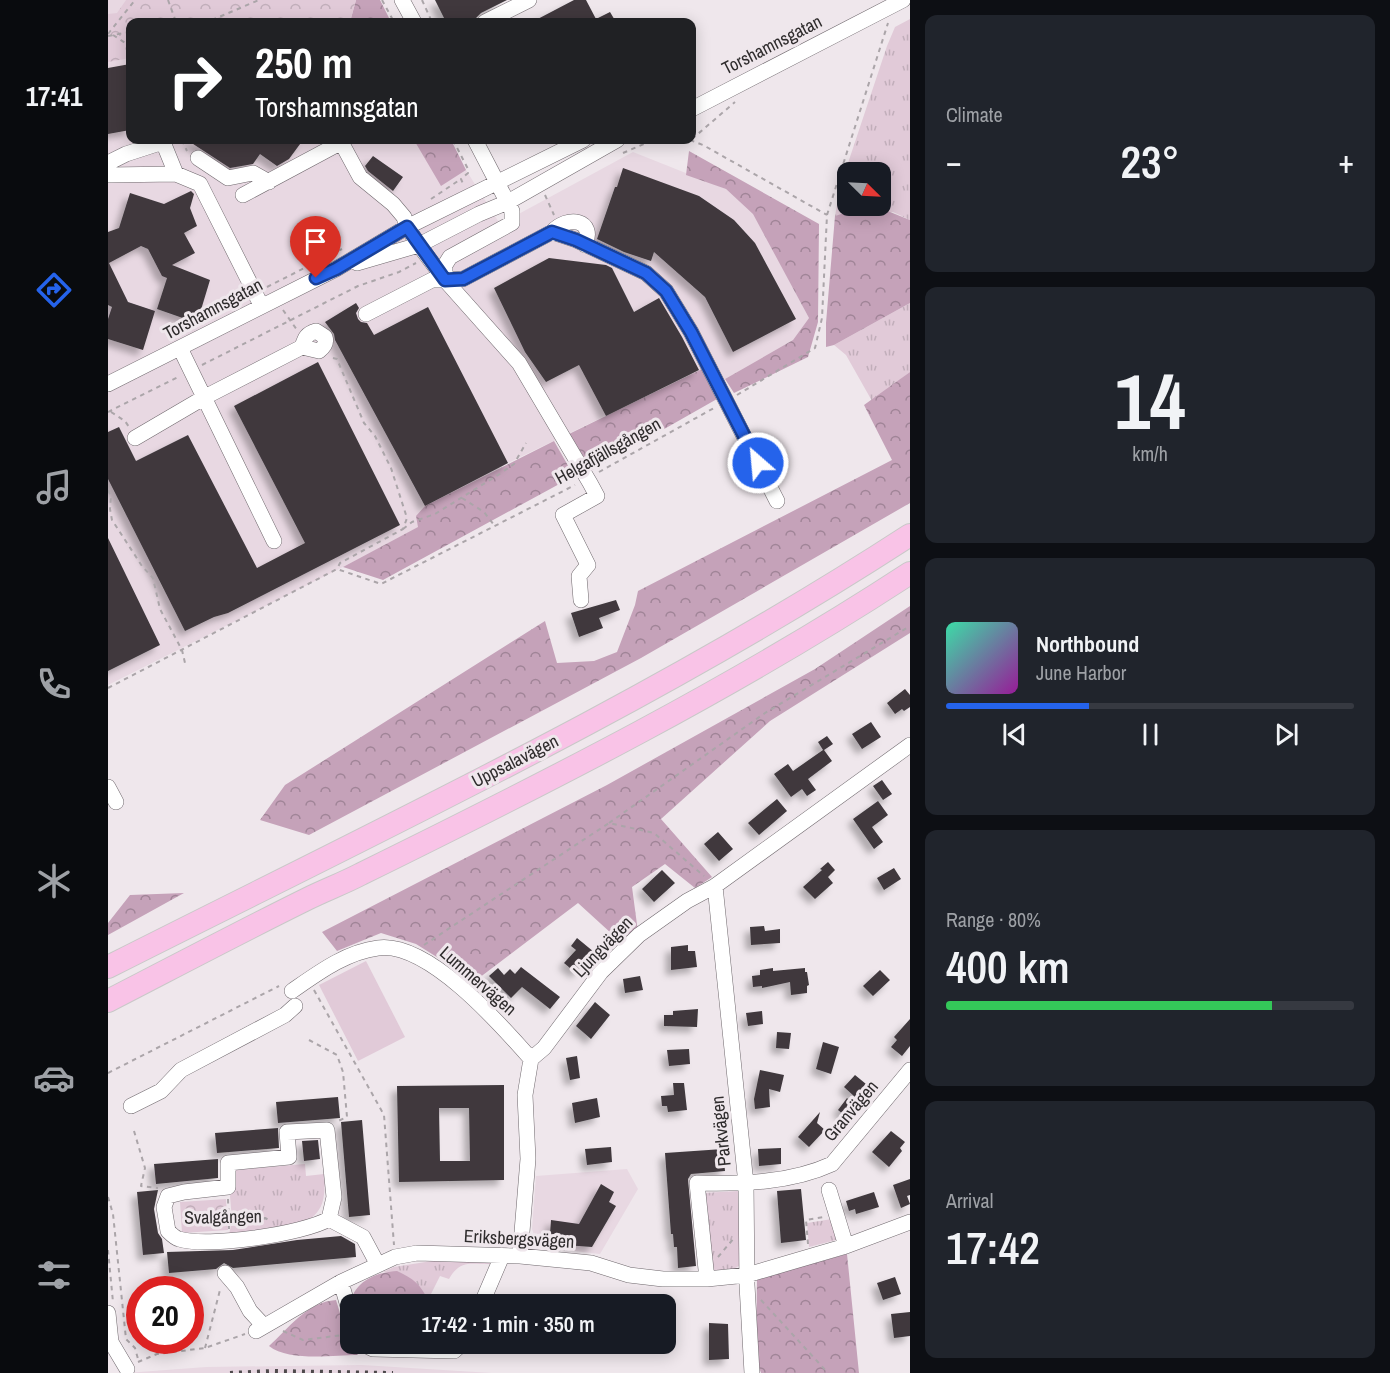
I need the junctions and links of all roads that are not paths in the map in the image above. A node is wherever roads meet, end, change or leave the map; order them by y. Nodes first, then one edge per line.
1 (402, 0) edge
2 (529, 0) edge
3 (903, 0) edge
4 (412, 18) edge
5 (493, 18) edge
6 (696, 107) edge
7 (157, 144) edge
8 (164, 144) edge
9 (336, 144) edge
10 (343, 144) edge
11 (477, 144) edge
12 (575, 144) edge
13 (610, 144) edge
14 (198, 158) dead end
15 (108, 163) edge
16 (176, 174) junction
17 (108, 175) edge
18 (269, 182) junction
19 (497, 182) junction
20 (243, 195) dead end
21 (508, 202) junction
22 (405, 222) junction
23 (424, 251) junction
24 (336, 269) junction
25 (445, 280) junction
26 (258, 300) junction
27 (366, 314) dead end
28 (302, 347) dead end
29 (180, 348) junction
30 (108, 384) edge
31 (205, 397) junction
32 (135, 438) dead end
33 (777, 501) dead end
34 (910, 535) edge
35 (274, 541) dead end
36 (910, 573) edge
37 (581, 600) dead end
38 (910, 745) edge
39 (108, 787) edge
40 (116, 802) dead end
41 (715, 886) junction
42 (108, 968) edge
43 (108, 1001) edge
44 (531, 1059) junction
45 (910, 1070) edge
46 (131, 1106) dead end
47 (746, 1184) junction
48 (829, 1190) dead end
49 (329, 1219) junction
50 (910, 1222) edge
51 (846, 1246) junction
52 (502, 1256) junction
53 (520, 1256) junction
54 (378, 1265) junction
55 (225, 1273) road end
56 (707, 1275) junction
57 (747, 1280) junction
58 (340, 1282) junction
59 (344, 1294) edge
60 (486, 1294) edge
61 (108, 1313) edge
62 (133, 1366) road end
63 (752, 1373) edge

1 - 4 street
2 - 5 street
3 - 6 street, Torshamnsgatan
7 - 15 street
8 - 16 street
9 - 18 street
10 - 22 street
11 - 19 street
12 - 19 street, Torshamnsgatan
13 - 21 street, Torshamnsgatan
14 - 18 street
16 - 17 street
16 - 26 street
18 - 20 street
19 - 21 street
19 - 22 street, Torshamnsgatan
21 - 23 street, Torshamnsgatan
21 - 25 street
22 - 23 street
22 - 24 street, Torshamnsgatan
23 - 24 street, Torshamnsgatan
23 - 25 street
24 - 26 street, Torshamnsgatan
25 - 27 street
25 - 33 street
25 - 37 street
26 - 29 street, Torshamnsgatan
28 - 31 street
29 - 30 street, Torshamnsgatan
29 - 31 street
31 - 32 street
31 - 35 street
34 - 42 highway, Uppsalavägen
36 - 43 highway, Uppsalavägen
38 - 41 street, Ljungvägen
39 - 40 street
41 - 44 street, Ljungvägen
41 - 47 street, Parkvägen
44 - 46 street, Lummervägen
44 - 53 street
45 - 47 street, Granvägen
47 - 56 street, Granvägen
47 - 57 street, Parkvägen
48 - 51 street
49 - 49 street, Svalgången
49 - 54 street
50 - 51 street, Eriksbergsvägen
51 - 57 street, Eriksbergsvägen
52 - 53 street, Eriksbergsvägen
52 - 54 street, Eriksbergsvägen
52 - 60 street
53 - 56 street, Eriksbergsvägen
54 - 58 street, Eriksbergsvägen
55 - 58 street, Eriksbergsvägen
56 - 57 street, Eriksbergsvägen
57 - 63 street, Parkvägen
58 - 59 street
61 - 62 street

